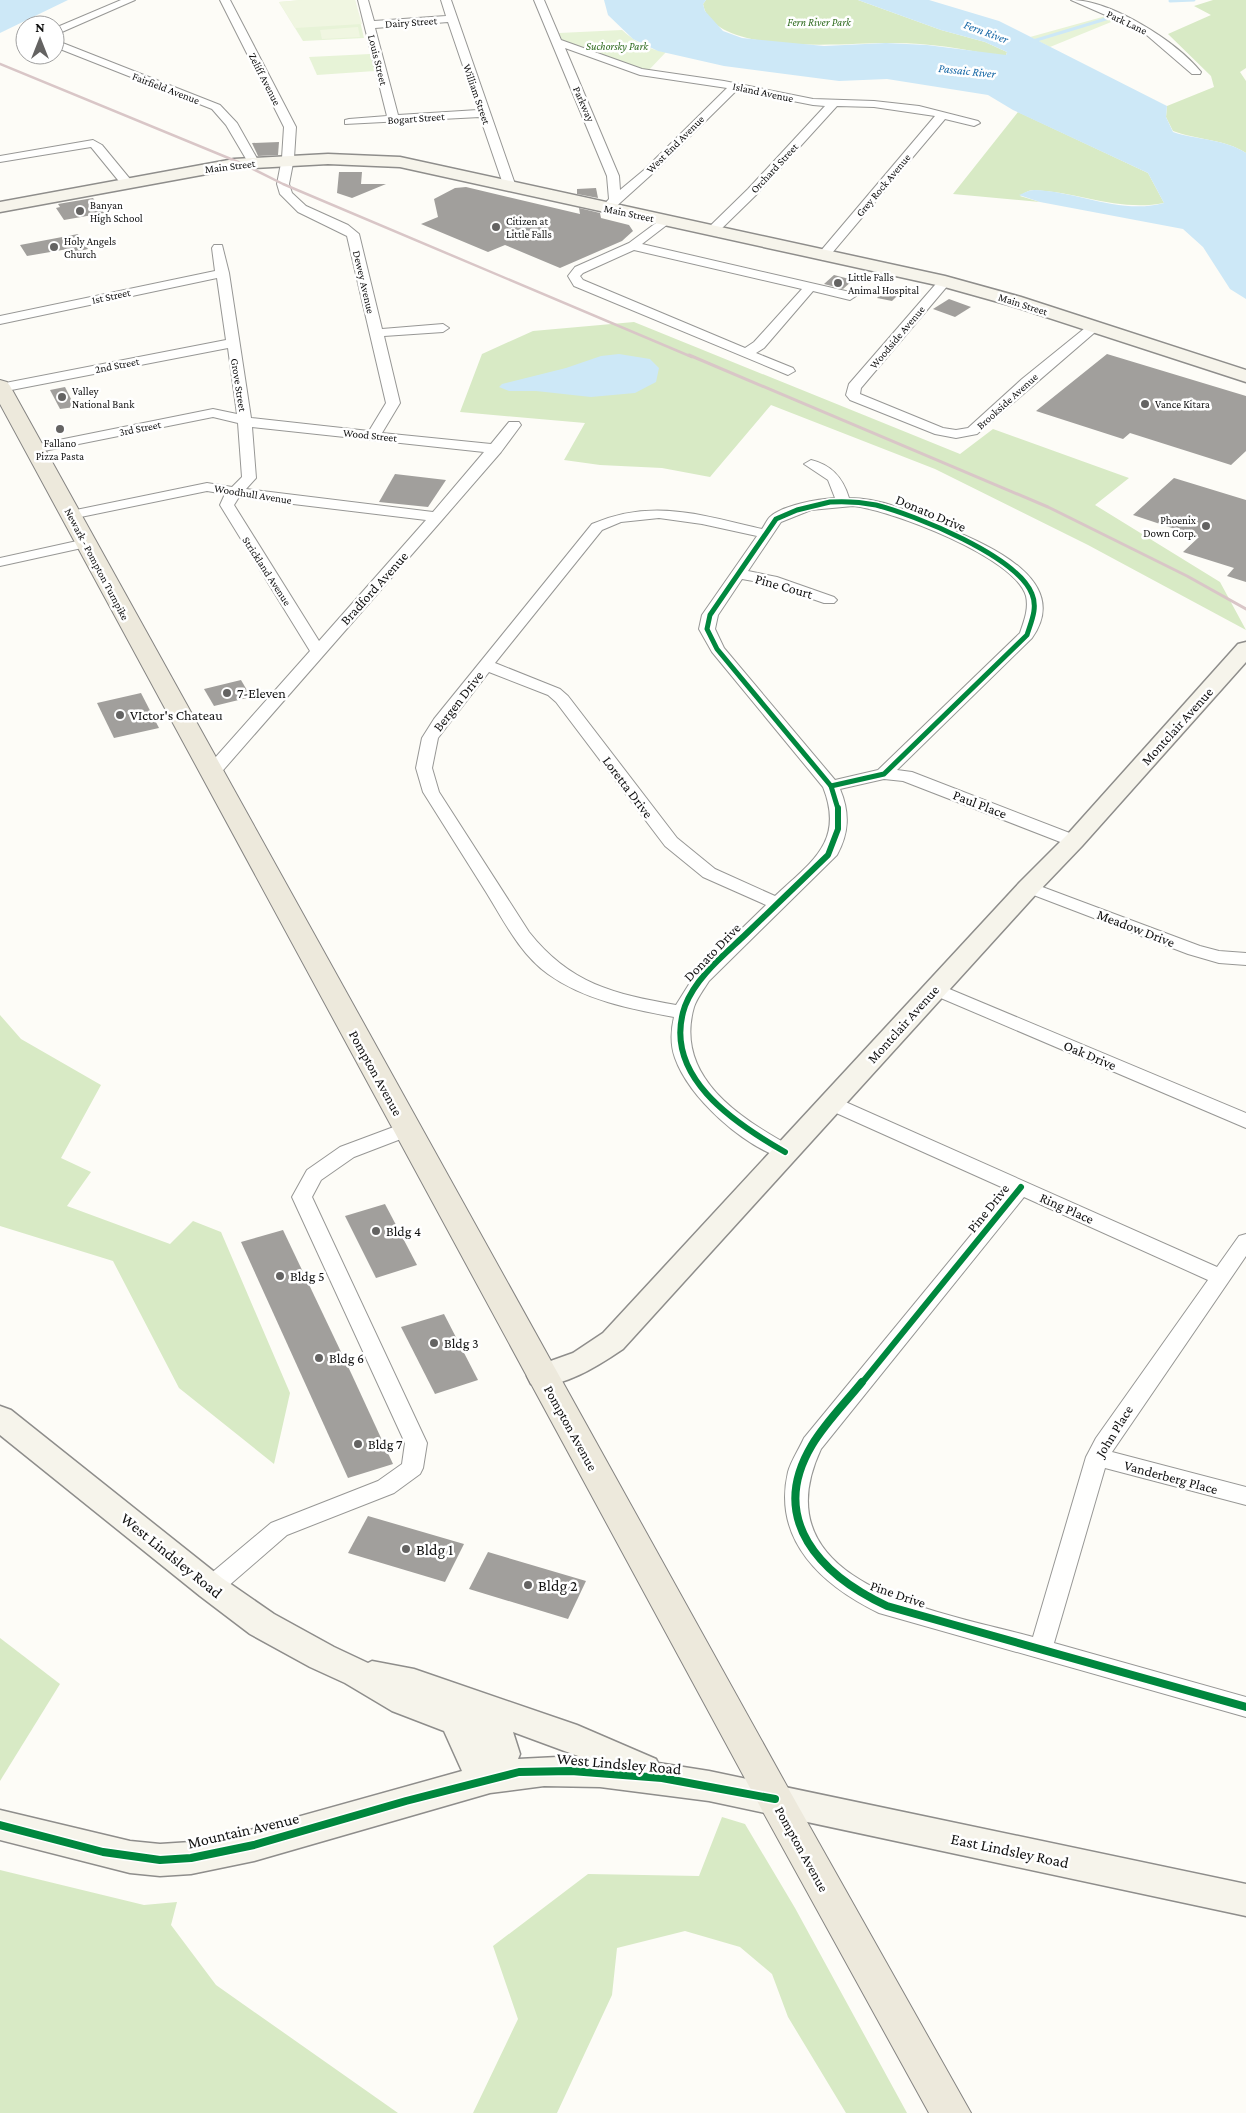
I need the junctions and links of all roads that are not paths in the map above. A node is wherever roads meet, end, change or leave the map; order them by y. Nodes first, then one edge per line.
1 (130, 0) edge
2 (225, 0) edge
3 (363, 0) edge
4 (446, 0) edge
5 (539, 0) edge
6 (1078, 0) edge
7 (453, 19) junction
8 (369, 24) junction
9 (65, 28) edge
10 (557, 42) junction
11 (65, 47) edge
12 (1196, 72) dead end
13 (735, 86) junction
14 (834, 102) junction
15 (483, 113) junction
16 (942, 115) junction
17 (393, 119) junction
18 (349, 122) dead end
19 (974, 123) dead end
20 (70, 147) joint
21 (0, 159) edge
22 (288, 161) junction
23 (253, 162) junction
24 (126, 182) junction
25 (510, 187) junction
26 (611, 204) junction
27 (0, 207) edge
28 (664, 221) junction
29 (712, 231) junction
30 (632, 246) junction
31 (218, 248) dead end
32 (823, 256) junction
33 (223, 273) junction
34 (945, 281) junction
35 (810, 287) junction
36 (850, 296) dead end
37 (0, 320) edge
38 (443, 328) dead end
39 (1095, 328) junction
40 (376, 332) junction
41 (233, 343) junction
42 (747, 353) junction
43 (788, 370) dead end
44 (1246, 376) edge
45 (2, 395) edge
46 (853, 395) joint
47 (244, 421) junction
48 (514, 425) dead end
49 (373, 436) junction
50 (34, 449) junction
51 (496, 449) junction
52 (811, 464) dead end
53 (236, 492) junction
54 (843, 502) junction
55 (71, 515) junction
56 (437, 517) junction
57 (765, 534) junction
58 (86, 543) junction
59 (0, 562) edge
60 (738, 574) junction
61 (829, 600) dead end
62 (1246, 649) edge
63 (318, 651) junction
64 (486, 665) junction
65 (195, 741) joint
66 (212, 772) junction
67 (884, 774) junction
68 (831, 786) junction
69 (1074, 841) junction
70 (1029, 887) junction
71 (777, 904) junction
72 (1246, 959) edge
73 (934, 989) junction
74 (682, 1012) junction
75 (832, 1102) junction
76 (1246, 1121) edge
77 (407, 1130) junction
78 (785, 1152) junction
79 (1021, 1187) junction
80 (1246, 1241) edge
81 (1221, 1277) junction
82 (542, 1376) junction
83 (0, 1418) edge
84 (1097, 1457) junction
85 (1246, 1496) edge
86 (211, 1587) junction
87 (1041, 1649) junction
88 (357, 1673) junction
89 (473, 1704) junction
90 (1246, 1707) edge
91 (490, 1778) junction
92 (662, 1778) junction
93 (775, 1799) junction
94 (0, 1825) edge
95 (1246, 1900) edge
96 (951, 2113) edge

1 - 9 street
2 - 22 street, Zeliff Avenue
3 - 8 street, Louis Street
4 - 7 street, William Street
5 - 10 street, Parkway
6 - 12 street, Park Lane
7 - 8 street, Dairy Street
7 - 15 street, William Street
8 - 17 street, Louis Street
10 - 13 street, Island Avenue
10 - 26 street, Parkway
11 - 23 street, Fairfield Avenue
13 - 14 street, Island Avenue
13 - 26 street, West End Avenue
14 - 16 street, Island Avenue
14 - 29 street, Orchard Street
15 - 17 street, Bogart Street
15 - 25 street, William Street
16 - 19 street, Island Avenue
16 - 32 street, Grey Rock Avenue
17 - 18 street, Bogart Street
20 - 21 street
20 - 24 street
22 - 23 street, Main Street
22 - 25 street, Main Street
22 - 40 street, Dewey Avenue
23 - 24 street, Main Street
24 - 27 street, Main Street
25 - 26 street, Main Street
26 - 28 street, Main Street
28 - 29 street, Main Street
28 - 30 street
29 - 32 street, Main Street
30 - 35 street
30 - 42 street
31 - 33 street, Grove Street
32 - 34 street, Main Street
33 - 37 street, 1st Street
33 - 41 street, Grove Street
34 - 39 street, Main Street
34 - 46 street, Woodside Avenue
35 - 36 street
35 - 42 street
38 - 40 street
39 - 44 street, Main Street
39 - 46 street, Brookside Avenue
40 - 49 street, Dewey Avenue
41 - 45 street, 2nd Street
41 - 47 street, Grove Street
42 - 43 street
45 - 50 main road, Newark - Pompton Turnpike
47 - 49 street, Wood Street
47 - 50 street, 3rd Street
47 - 53 street, Grove Street
48 - 51 street, Bradford Avenue
49 - 51 street, Wood Street
50 - 55 main road, Newark - Pompton Turnpike
51 - 56 street, Bradford Avenue
52 - 54 street
53 - 55 street, Woodhull Avenue
53 - 56 street, Woodhull Avenue
53 - 63 street, Strickland Avenue
54 - 57 street, Donato Drive
54 - 67 street, Donato Drive
55 - 58 main road, Newark - Pompton Turnpike
56 - 63 street, Bradford Avenue
57 - 60 street, Donato Drive
57 - 64 street, Bergen Drive
58 - 59 street
58 - 65 main road, Newark - Pompton Turnpike
60 - 61 street, Pine Court
60 - 68 street, Donato Drive
62 - 69 street, Montclair Avenue
63 - 66 street, Bradford Avenue
64 - 71 street, Loretta Drive
64 - 74 street, Bergen Drive
65 - 66 main road, Pompton Avenue
66 - 77 main road, Pompton Avenue
67 - 68 street
67 - 69 street, Paul Place
68 - 71 street, Donato Drive
69 - 70 street, Montclair Avenue
70 - 72 street, Meadow Drive
70 - 73 street, Montclair Avenue
71 - 74 street, Donato Drive
73 - 75 street, Montclair Avenue
73 - 76 street, Oak Drive
74 - 78 street, Donato Drive
75 - 78 street, Montclair Avenue
75 - 79 street, Ring Place
77 - 82 main road, Pompton Avenue
77 - 86 street
78 - 82 street, Montclair Avenue
79 - 81 street, Ring Place
79 - 87 street, Pine Drive
80 - 81 street, John Place
81 - 84 street, John Place
82 - 93 main road, Pompton Avenue
83 - 86 street, West Lindsley Road
84 - 85 street, Vanderberg Place
84 - 87 street, John Place
86 - 88 street, West Lindsley Road
87 - 90 street, Pine Drive
88 - 89 street, West Lindsley Road
88 - 91 street, West Lindsley Road
89 - 91 street, West Lindsley Road
89 - 92 street
91 - 92 street, West Lindsley Road
91 - 94 street, Mountain Avenue
92 - 93 street, West Lindsley Road
93 - 95 street, East Lindsley Road
93 - 96 main road, Pompton Avenue

